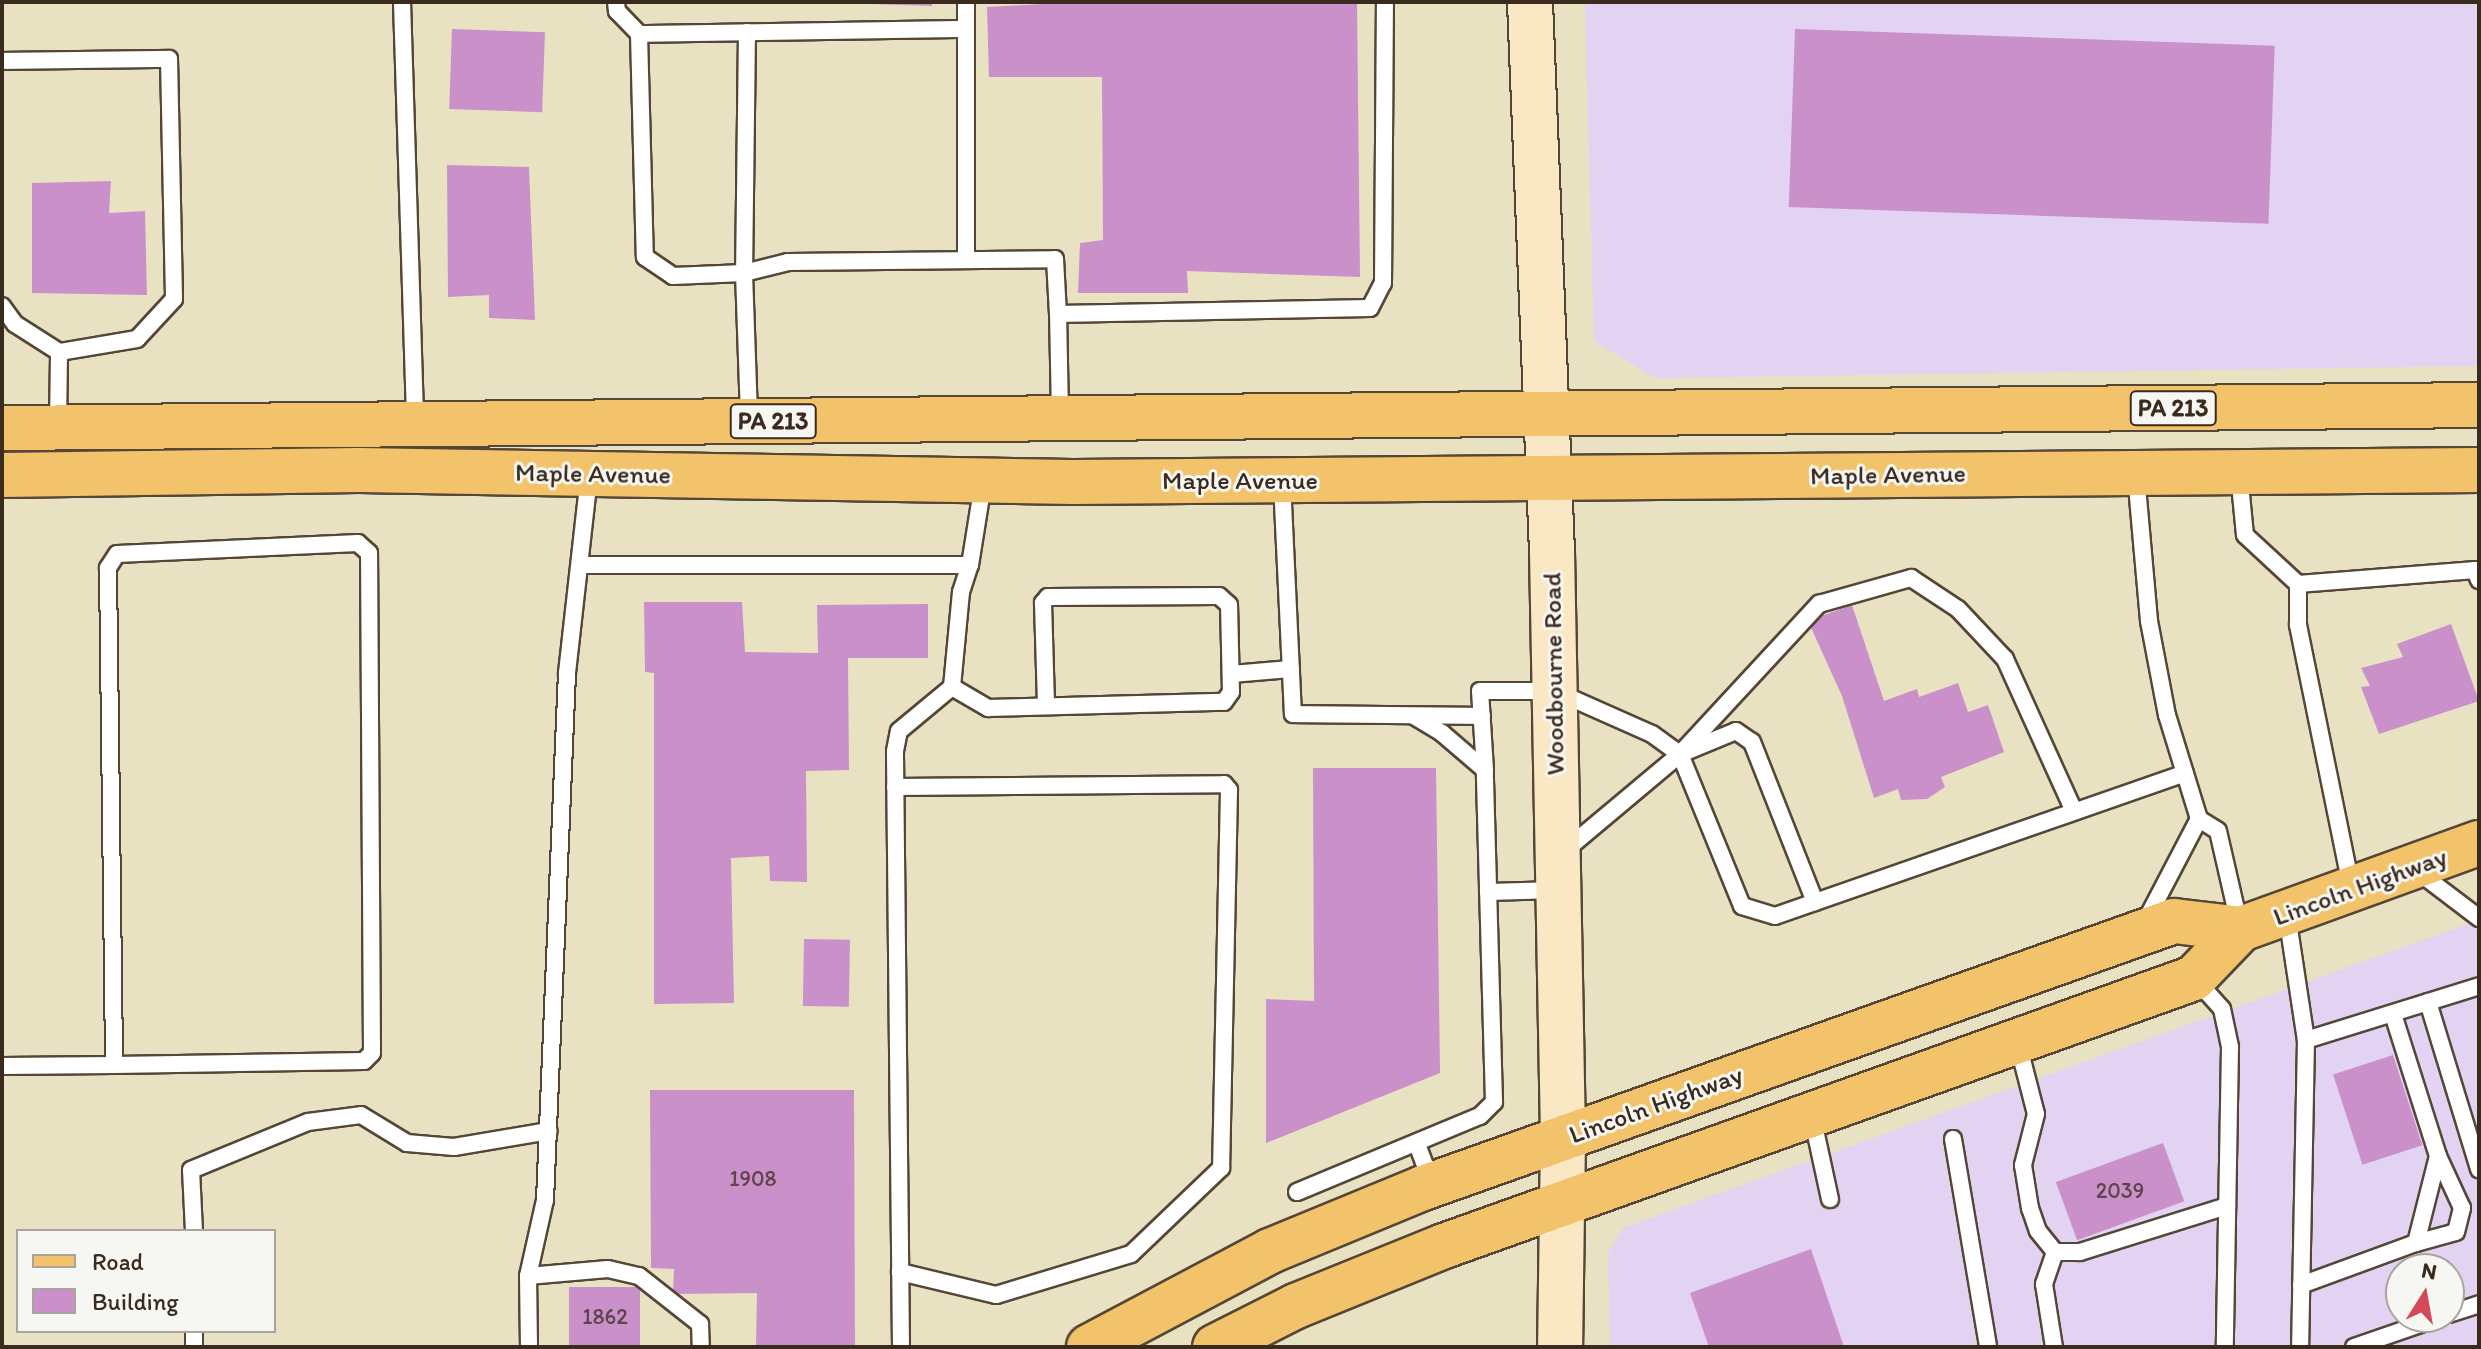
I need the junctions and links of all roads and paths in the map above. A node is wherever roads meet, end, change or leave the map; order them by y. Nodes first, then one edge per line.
1 (402, 2) edge
2 (616, 2) edge
3 (966, 2) edge
4 (1385, 2) edge
5 (1530, 2) edge
6 (966, 29) junction
7 (747, 32) junction
8 (639, 34) junction
9 (2, 61) edge
10 (966, 260) junction
11 (744, 273) junction
12 (2, 306) edge
13 (1058, 314) junction
14 (59, 352) junction
15 (2479, 405) edge
16 (1544, 414) junction
17 (1060, 418) junction
18 (749, 421) junction
19 (415, 424) junction
20 (58, 427) junction
21 (2, 428) edge
22 (2475, 468) edge
23 (2239, 472) junction
24 (2136, 473) junction
25 (589, 474) junction
26 (2, 475) edge
27 (1550, 478) junction
28 (1282, 481) junction
29 (983, 482) junction
30 (581, 565) junction
31 (970, 565) junction
32 (2479, 580) edge
33 (2298, 584) junction
34 (1291, 669) junction
35 (1231, 674) junction
36 (952, 687) junction
37 (1555, 691) junction
38 (1046, 706) junction
39 (1414, 716) junction
40 (1482, 716) junction
41 (1680, 754) junction
42 (1485, 770) junction
43 (2185, 773) junction
44 (895, 787) junction
45 (2074, 811) junction
46 (2199, 819) junction
47 (2479, 843) edge
48 (2413, 868) junction
49 (1558, 873) junction
50 (2352, 890) junction
51 (1488, 892) junction
52 (1815, 902) junction
53 (2287, 915) junction
54 (2479, 918) edge
55 (2241, 929) junction
56 (2140, 933) junction
57 (2479, 986) edge
58 (2208, 994) junction
59 (2428, 1002) junction
60 (2393, 1014) junction
61 (2306, 1040) junction
62 (2017, 1041) junction
63 (114, 1065) junction
64 (2, 1066) edge
65 (1812, 1115) junction
66 (549, 1131) junction
67 (1563, 1138) junction
68 (1953, 1139) dead end
69 (1417, 1144) junction
70 (2438, 1156) junction
71 (2479, 1169) edge
72 (1432, 1185) junction
73 (1297, 1192) dead end
74 (1830, 1199) dead end
75 (1561, 1204) junction
76 (2227, 1206) junction
77 (194, 1229) edge
78 (2416, 1243) junction
79 (2055, 1252) junction
80 (900, 1272) junction
81 (528, 1276) junction
82 (2301, 1285) junction
83 (2395, 1333) edge
84 (529, 1347) edge
85 (701, 1347) edge
86 (901, 1347) edge
87 (1089, 1347) edge
88 (1215, 1347) edge
89 (1560, 1347) edge
90 (1988, 1347) edge
91 (2054, 1347) edge
92 (2225, 1347) edge
93 (2300, 1347) edge
94 (2354, 1347) edge

1 - 19 lane
2 - 8 lane
3 - 6 lane
4 - 13 lane
5 - 16 main road, Woodbourne Road
6 - 7 lane
6 - 10 lane
7 - 8 lane
7 - 11 lane
8 - 11 lane
9 - 14 lane
10 - 11 lane
10 - 13 lane
11 - 18 lane
12 - 14 lane
13 - 17 lane
14 - 20 lane
15 - 16 main road, Maple Avenue / PA 213
16 - 17 main road, Maple Avenue / PA 213
16 - 27 main road, Woodbourne Road
17 - 18 main road, Maple Avenue / PA 213
18 - 19 main road, Maple Avenue / PA 213
19 - 20 main road, Maple Avenue / PA 213
20 - 21 main road, Maple Avenue / PA 213
22 - 23 main road, Maple Avenue / PA 213
23 - 24 main road, Maple Avenue / PA 213
23 - 33 lane
24 - 27 main road, Maple Avenue / PA 213
24 - 43 lane
25 - 26 main road, Maple Avenue / PA 213
25 - 29 main road, Maple Avenue / PA 213
25 - 30 lane
27 - 28 main road, Maple Avenue / PA 213
27 - 37 main road, Woodbourne Road
28 - 29 main road, Maple Avenue / PA 213
28 - 34 lane
29 - 31 lane
30 - 31 lane
30 - 66 lane
31 - 36 lane
32 - 33 lane
33 - 50 lane
34 - 35 lane
34 - 39 lane
35 - 38 lane
35 - 38 lane
36 - 38 lane
36 - 44 lane
37 - 40 lane
37 - 41 lane
37 - 49 main road, Woodbourne Road
39 - 40 lane
39 - 42 lane
40 - 42 lane
41 - 45 lane
41 - 49 lane
41 - 52 lane
41 - 52 lane
42 - 51 lane
43 - 45 lane
43 - 46 lane
44 - 80 lane
44 - 80 lane
45 - 52 lane
46 - 55 lane
46 - 56 lane
47 - 48 main road, Lincoln Highway
48 - 50 main road, Lincoln Highway
48 - 54 lane
49 - 51 lane
49 - 67 main road, Woodbourne Road
50 - 53 main road, Lincoln Highway
51 - 69 lane
53 - 55 main road, Lincoln Highway
53 - 61 lane
55 - 56 main road, Lincoln Highway
55 - 58 main road, Lincoln Highway
56 - 67 main road, Lincoln Highway
57 - 59 lane
58 - 62 main road, Lincoln Highway
58 - 76 lane
59 - 60 lane
59 - 71 lane
60 - 61 lane
60 - 70 lane
61 - 82 lane
62 - 65 main road, Lincoln Highway
62 - 79 lane
63 - 63 lane
63 - 64 lane
65 - 74 lane
65 - 75 main road, Lincoln Highway
66 - 77 lane
66 - 81 lane
67 - 72 main road, Lincoln Highway
67 - 75 main road, Woodbourne Road
68 - 90 lane
69 - 72 lane
69 - 73 lane
70 - 78 lane
70 - 78 lane
72 - 87 main road, Lincoln Highway
75 - 88 main road, Lincoln Highway
75 - 89 main road, Woodbourne Road
76 - 79 lane
76 - 92 lane
78 - 82 lane
79 - 91 lane
80 - 86 lane
81 - 84 lane
81 - 85 lane
82 - 93 lane
83 - 94 lane

